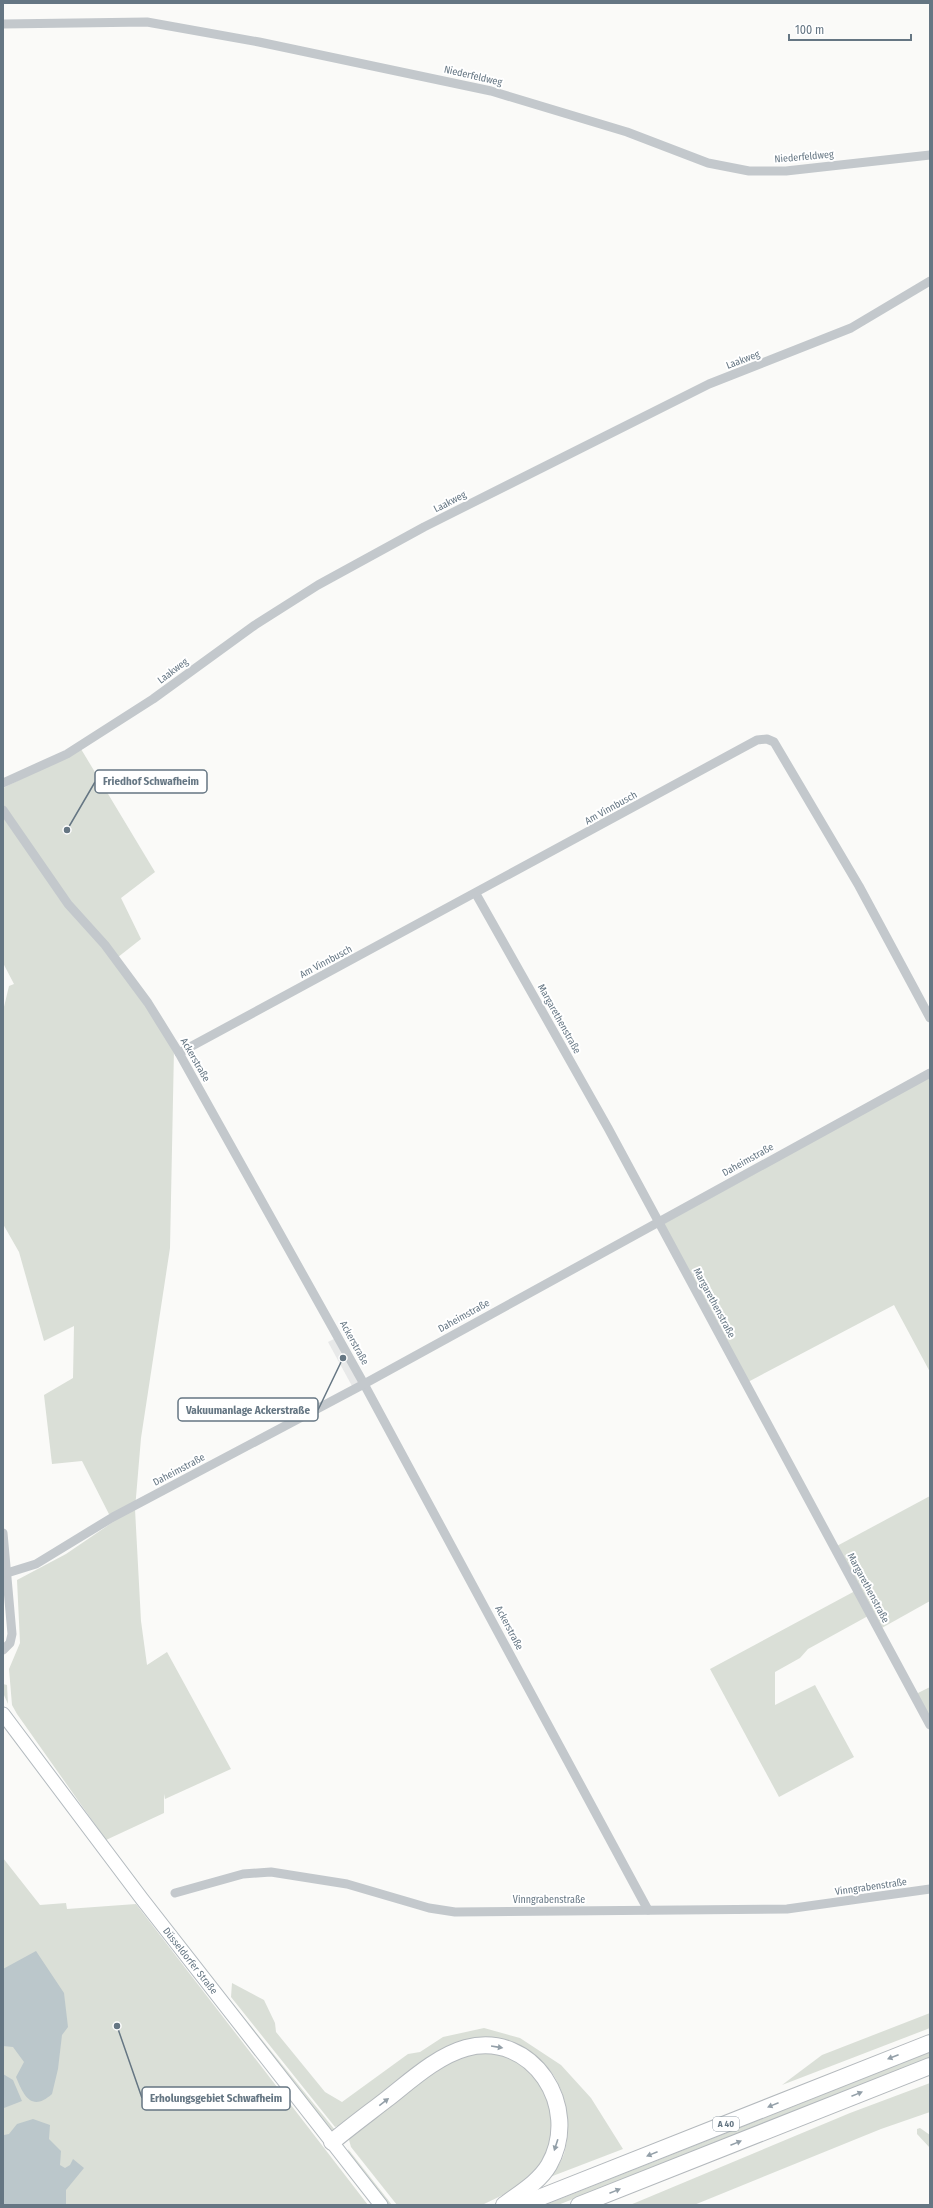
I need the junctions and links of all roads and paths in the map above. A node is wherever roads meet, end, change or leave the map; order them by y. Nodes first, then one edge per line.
1 (3, 24) edge
2 (930, 155) edge
3 (930, 280) edge
4 (3, 783) edge
5 (3, 810) edge
6 (476, 894) junction
7 (930, 1018) edge
8 (179, 1053) junction
9 (930, 1073) edge
10 (657, 1222) junction
11 (364, 1384) junction
12 (3, 1533) edge
13 (7, 1573) junction
14 (3, 1651) edge
15 (3, 1714) edge
16 (930, 1725) edge
17 (930, 1889) edge
18 (175, 1893) dead end
19 (648, 1910) junction
20 (930, 2043) edge
21 (930, 2066) edge
22 (332, 2142) junction
23 (381, 2205) edge
24 (504, 2205) edge
25 (521, 2205) edge
26 (579, 2205) edge

1 - 2 street, Niederfeldweg
3 - 4 street, Laakweg
5 - 8 street, Ackerstraße
6 - 7 street, Am Vinnbusch
6 - 8 street, Am Vinnbusch
6 - 10 street, Margarethenstraße
8 - 11 street, Ackerstraße
9 - 10 street, Daheimstraße
10 - 11 street, Daheimstraße
10 - 16 street, Margarethenstraße
11 - 13 street, Daheimstraße
11 - 19 street, Ackerstraße
12 - 13 street
13 - 14 street
15 - 22 main road, Düsseldorfer Straße
17 - 19 street, Vinngrabenstraße
18 - 19 street, Vinngrabenstraße
20 -> 25 highway, A 40
26 -> 21 highway, A 40
22 - 23 main road, Düsseldorfer Straße
22 -> 24 highway

